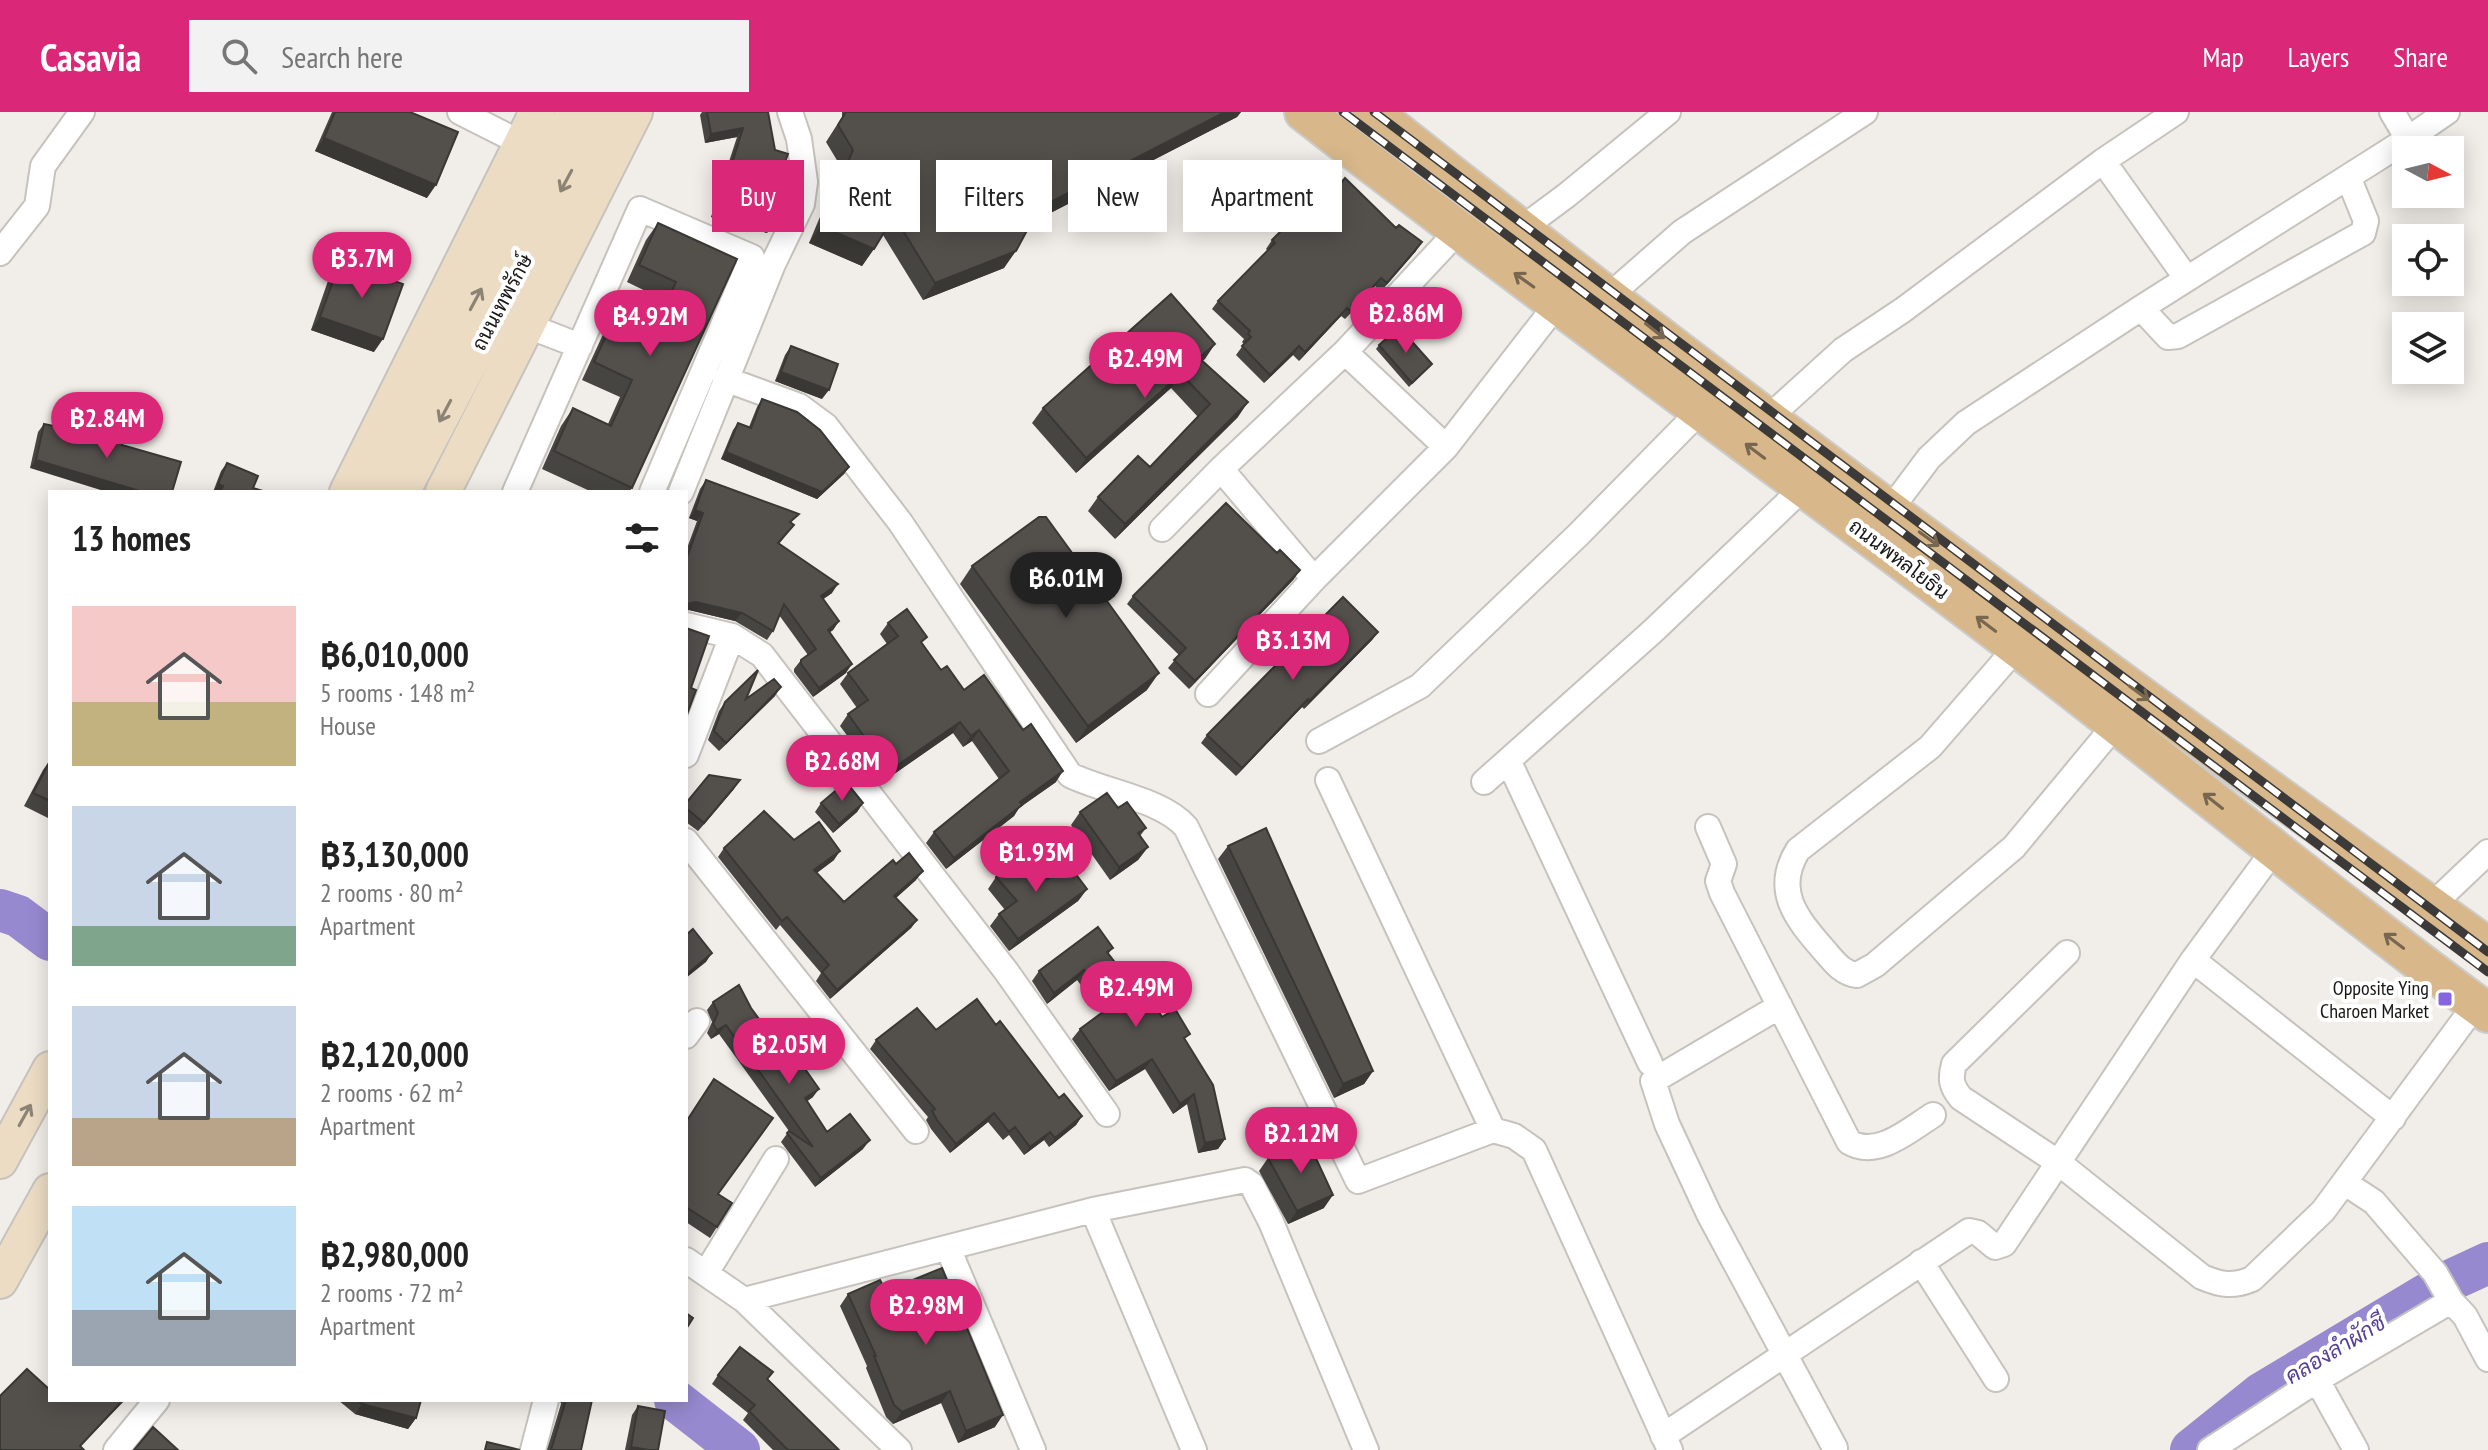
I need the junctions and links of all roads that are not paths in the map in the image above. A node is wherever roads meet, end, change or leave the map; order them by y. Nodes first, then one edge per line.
1 (82, 112) edge
2 (460, 112) edge
3 (537, 112) edge
4 (574, 112) edge
5 (602, 112) edge
6 (635, 112) edge
7 (790, 112) edge
8 (1304, 112) edge
9 (1372, 112) edge
10 (1668, 112) edge
11 (1865, 112) edge
12 (2176, 112) edge
13 (2392, 112) edge
14 (2447, 112) edge
15 (2406, 136) edge
16 (2412, 136) edge
17 (521, 143) junction
18 (2392, 150) edge
19 (2103, 161) junction
20 (2349, 179) junction
21 (8, 228) edge
22 (1520, 230) junction
23 (1458, 231) junction
24 (0, 253) edge
25 (2187, 279) junction
26 (1609, 296) junction
27 (1557, 304) junction
28 (2141, 308) junction
29 (528, 326) junction
30 (580, 346) junction
31 (1345, 352) junction
32 (725, 379) junction
33 (1701, 410) junction
34 (1768, 418) junction
35 (1446, 447) junction
36 (1221, 469) junction
37 (1804, 487) junction
38 (348, 490) edge
39 (377, 490) edge
40 (403, 490) edge
41 (444, 490) edge
42 (516, 490) edge
43 (653, 490) edge
44 (682, 490) edge
45 (1890, 510) junction
46 (1162, 529) dead end
47 (1314, 579) junction
48 (688, 625) edge
49 (732, 636) junction
50 (2031, 636) junction
51 (1208, 694) dead end
52 (2116, 724) junction
53 (1319, 741) dead end
54 (688, 750) edge
55 (1509, 762) junction
56 (1328, 780) dead end
57 (1484, 782) dead end
58 (2304, 814) junction
59 (1708, 827) dead end
60 (688, 844) edge
61 (2274, 850) junction
62 (2488, 852) edge
63 (2431, 906) junction
64 (2488, 947) edge
65 (2067, 953) dead end
66 (2193, 960) junction
67 (1780, 1006) junction
68 (2482, 1008) edge
69 (1650, 1063) dead end
70 (48, 1073) edge
71 (1107, 1114) dead end
72 (1933, 1115) dead end
73 (2393, 1118) junction
74 (1493, 1130) junction
75 (916, 1131) dead end
76 (776, 1159) dead end
77 (0, 1161) edge
78 (2059, 1163) junction
79 (2345, 1183) junction
80 (48, 1199) edge
81 (1093, 1210) junction
82 (38, 1238) edge
83 (948, 1248) junction
84 (1921, 1262) junction
85 (696, 1266) edge
86 (0, 1281) edge
87 (2449, 1298) junction
88 (744, 1300) junction
89 (1785, 1355) junction
90 (2488, 1359) edge
91 (1996, 1379) dead end
92 (2317, 1380) junction
93 (155, 1402) edge
94 (545, 1402) edge
95 (1666, 1443) edge
96 (1835, 1448) edge
97 (116, 1450) edge
98 (533, 1450) edge
99 (899, 1450) edge
100 (1033, 1450) edge
101 (1194, 1450) edge
102 (1366, 1450) edge
103 (2210, 1450) edge
104 (2356, 1450) edge

1 - 21 street
2 - 17 street
3 - 17 main road
39 -> 4 main road, ถนนเทพรักษ์
5 -> 40 main road, ถนนเทพรักษ์
6 - 29 main road, ถนนเทพรักษ์
7 - 32 street
8 - 23 main road, ถนนพหลโยธิน
9 - 22 main road, ถนนพหลโยธิน
10 - 22 street
11 - 26 street
12 - 19 street
13 - 15 street
14 - 16 street
17 - 38 main road
18 - 20 street
19 - 25 street
19 - 34 street
20 - 25 street
20 - 28 street
21 - 24 street
22 - 26 main road, ถนนพหลโยธิน
27 -> 23 main road, ถนนพหลโยธิน
23 - 31 street
25 - 28 street
26 -> 34 main road, ถนนพหลโยธิน
27 - 33 main road, ถนนพหลโยธิน
27 - 35 street
28 - 45 street
29 - 30 street
29 - 41 main road, ถนนเทพรักษ์
30 - 42 street
30 - 43 street
31 - 35 street
31 - 36 street
32 - 44 street
32 - 74 street
37 -> 33 main road, ถนนพหลโยธิน
33 - 53 street
34 - 45 main road, ถนนพหลโยธิน
35 - 47 street
36 - 46 street
36 - 47 street
50 -> 37 main road, ถนนพหลโยธิน
37 - 55 street
45 -> 50 main road, ถนนพหลโยธิน
47 - 51 street
48 - 49 street
49 - 54 street
49 - 71 street
50 - 52 main road, ถนนพหลโยธิน
50 - 52 street
50 -> 58 main road, ถนนพหลโยธิน
61 -> 52 main road, ถนนพหลโยธิน
55 - 57 street
55 - 69 street
56 - 74 street
58 - 61 main road
58 - 63 main road, ถนนพหลโยธิน
59 - 67 street
60 - 75 street
61 - 66 street
68 -> 61 main road, ถนนพหลโยธิน
62 - 63 street
63 - 64 main road, ถนนพหลโยธิน
65 - 78 street
66 - 73 street
66 - 78 street
67 - 72 street
67 - 89 street
68 - 73 street
77 -> 70 main road
73 - 79 street
74 - 95 street
76 - 85 street
78 - 79 street
78 - 84 street
79 - 87 street
80 - 82 main road
81 - 83 street
81 - 101 street
81 - 102 street
82 - 86 main road
83 - 88 street
83 - 100 street
84 - 89 street
84 - 91 street
85 - 88 street
87 - 90 street
87 - 92 street
88 - 99 street
89 - 95 street
89 - 96 street
92 - 103 street
92 - 104 street
93 - 97 street
94 - 98 street

